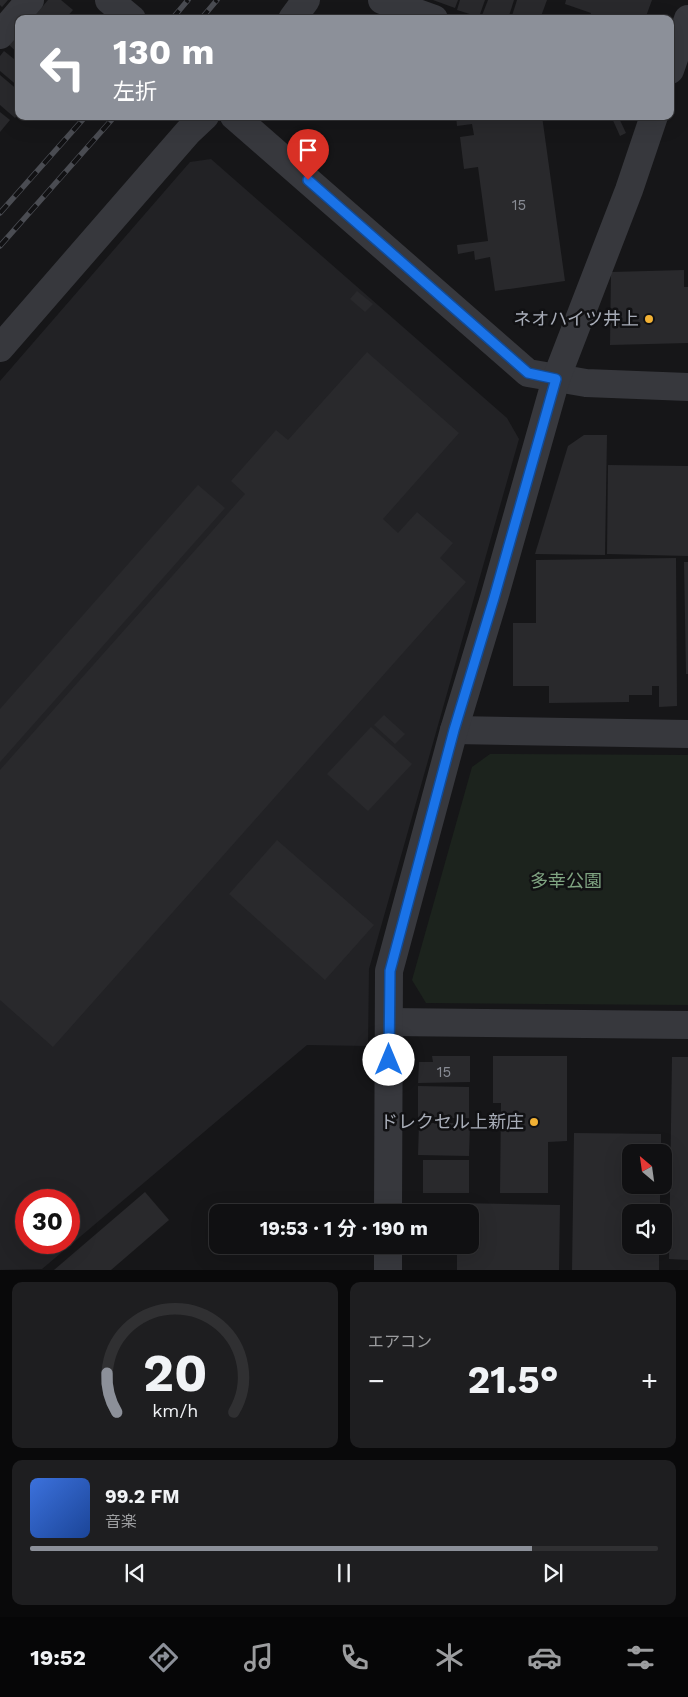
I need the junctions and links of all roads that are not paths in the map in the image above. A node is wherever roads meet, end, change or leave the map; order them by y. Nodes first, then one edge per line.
1 (30, 0) edge
2 (109, 0) edge
3 (306, 0) edge
4 (382, 0) edge
5 (17, 15) edge
6 (127, 15) edge
7 (295, 15) edge
8 (423, 15) edge
9 (15, 18) edge
10 (688, 19) edge
11 (0, 35) edge
12 (674, 59) edge
13 (200, 120) edge
14 (239, 120) edge
15 (653, 120) edge
16 (0, 348) edge
17 (556, 379) junction
18 (688, 387) edge
19 (454, 730) junction
20 (688, 734) edge
21 (390, 1022) junction
22 (688, 1025) edge
23 (388, 1204) edge
24 (388, 1254) edge
25 (388, 1270) edge

1 - 5 street
2 - 6 street
3 - 7 street
4 - 8 street
9 - 11 street
10 - 12 street
13 - 16 street
14 - 17 street
15 - 17 street
17 - 18 street
17 - 19 street
19 - 20 street
19 - 21 street
21 - 22 street
21 - 23 street
24 - 25 street

